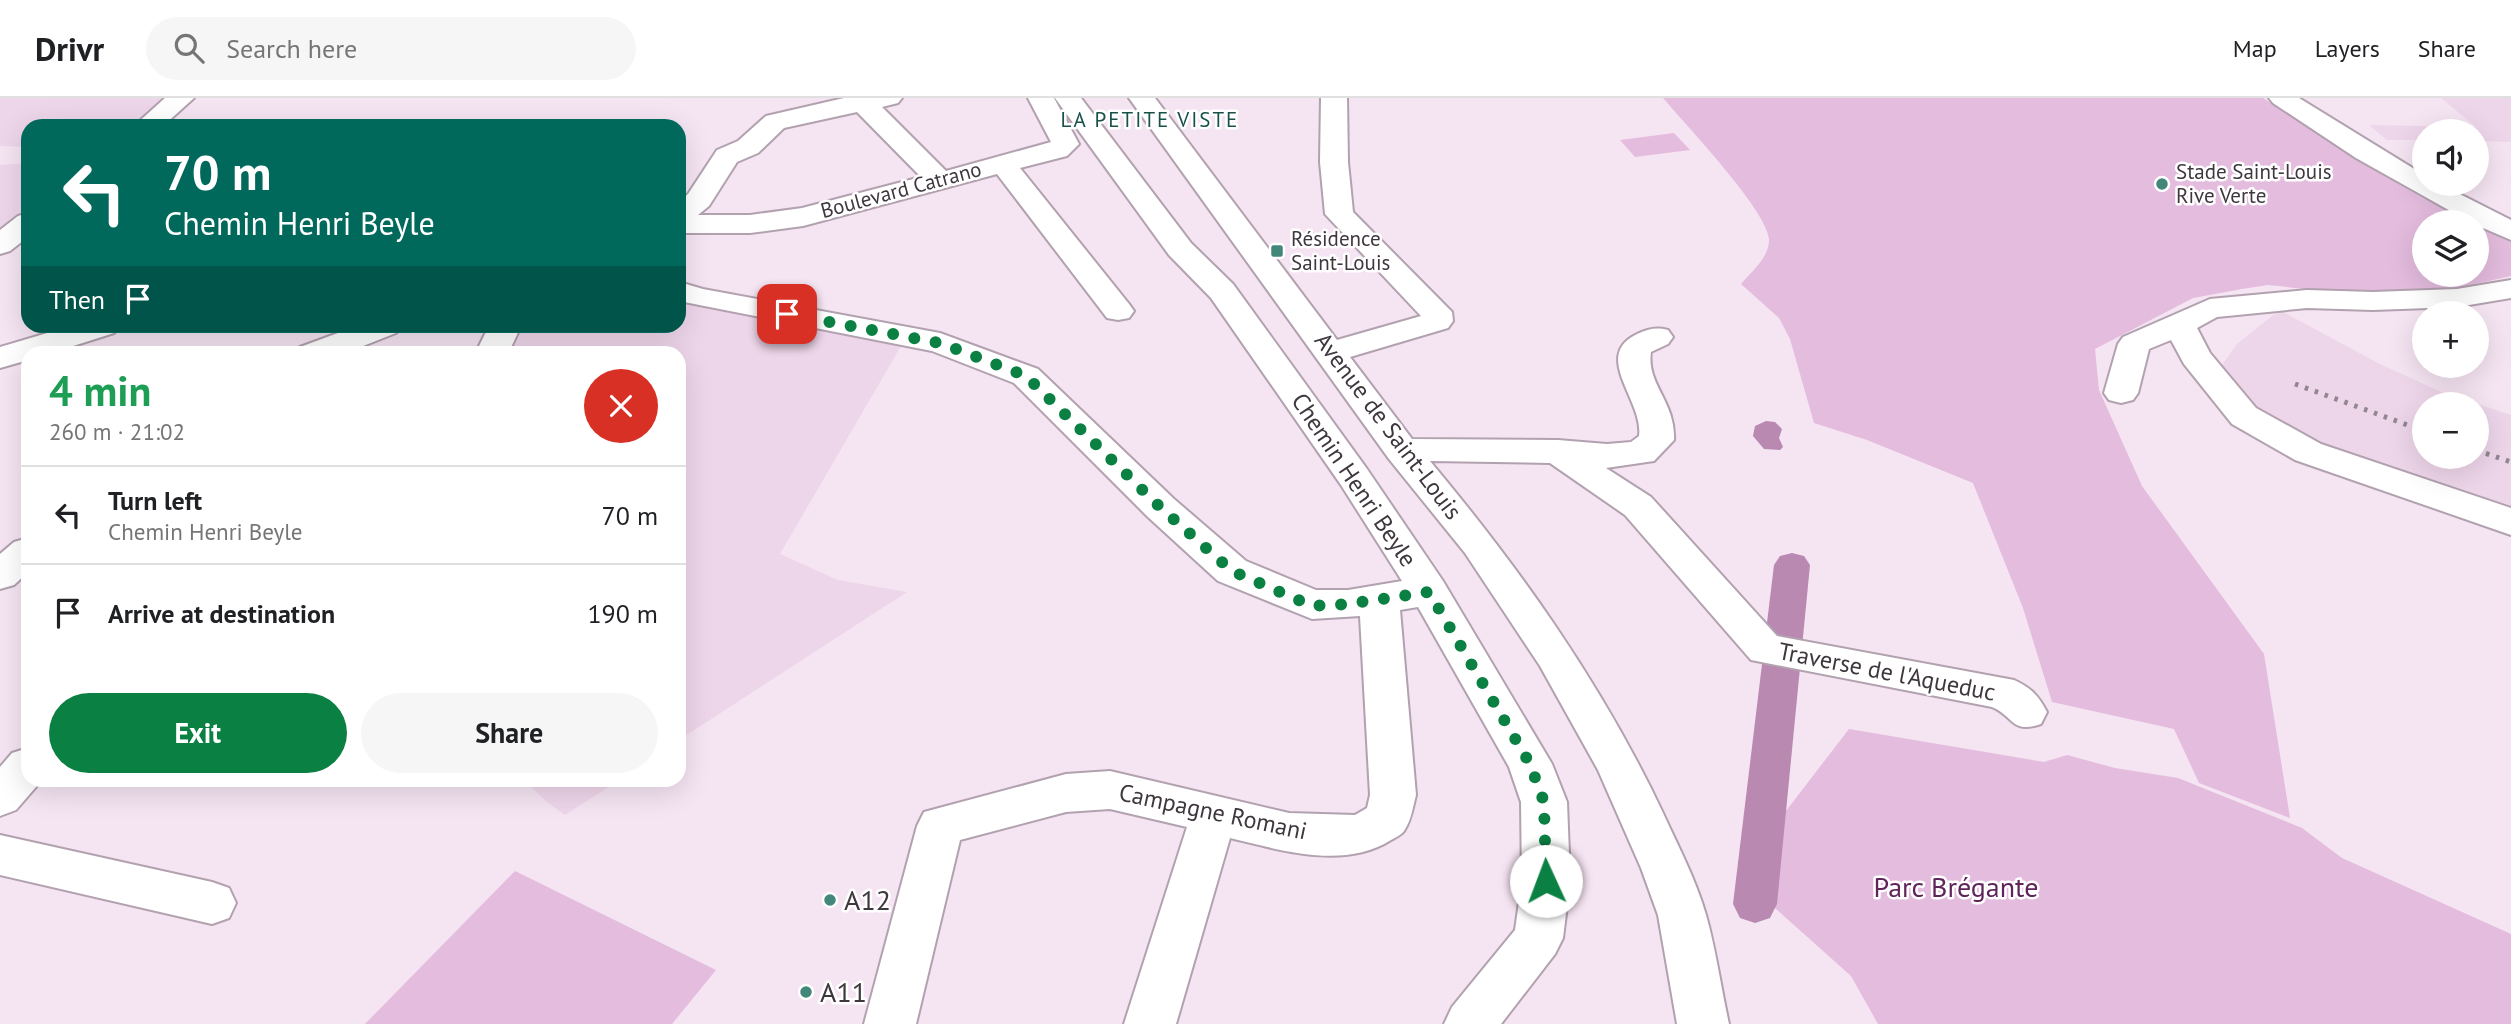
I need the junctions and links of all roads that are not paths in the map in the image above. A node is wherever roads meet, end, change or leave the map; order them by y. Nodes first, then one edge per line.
1 (181, 98) edge
2 (889, 98) edge
3 (1041, 98) edge
4 (1068, 98) edge
5 (1142, 98) edge
6 (1334, 98) edge
7 (2282, 98) edge
8 (859, 101) edge
9 (156, 119) edge
10 (1002, 163) junction
11 (939, 180) junction
12 (686, 211) edge
13 (686, 224) edge
14 (21, 228) edge
15 (2511, 231) edge
16 (0, 244) edge
17 (2511, 289) edge
18 (686, 293) edge
19 (1118, 311) dead end
20 (2179, 326) junction
21 (80, 333) edge
22 (367, 333) edge
23 (1657, 337) dead end
24 (39, 346) edge
25 (333, 346) edge
26 (21, 351) edge
27 (1331, 352) junction
28 (0, 358) edge
29 (2121, 393) dead end
30 (1402, 451) junction
31 (1558, 452) junction
32 (2511, 522) edge
33 (21, 557) edge
34 (0, 575) edge
35 (1429, 592) junction
36 (1378, 600) junction
37 (2026, 712) dead end
38 (21, 774) edge
39 (0, 797) edge
40 (1213, 817) junction
41 (0, 855) edge
42 (212, 903) dead end
43 (890, 1024) edge
44 (1150, 1024) edge
45 (1471, 1024) edge
46 (1703, 1024) edge

1 - 9 street
2 - 8 street
3 - 10 street, Boulevard Catrano
4 - 35 street, Chemin Henri Beyle
5 - 27 street, Avenue de Saint-Louis
6 - 27 street
7 - 15 street
8 - 11 street
8 - 12 street
10 - 11 street, Boulevard Catrano
10 - 19 street
11 - 13 street, Boulevard Catrano
14 - 16 street
17 - 20 street
18 - 36 street, Chemin Henri Beyle
20 - 29 street
20 - 32 street
21 - 24 street
22 - 25 street
23 - 31 street
26 - 28 street
27 - 30 street, Avenue de Saint-Louis
30 - 31 street
30 - 46 street, Avenue de Saint-Louis
31 - 37 street, Traverse de l'Aqueduc
33 - 34 street
35 - 36 street, Chemin Henri Beyle
35 - 45 street
36 - 40 street, Campagne Romani
38 - 39 street
40 - 43 street, Campagne Romani
40 - 44 street
41 - 42 street

